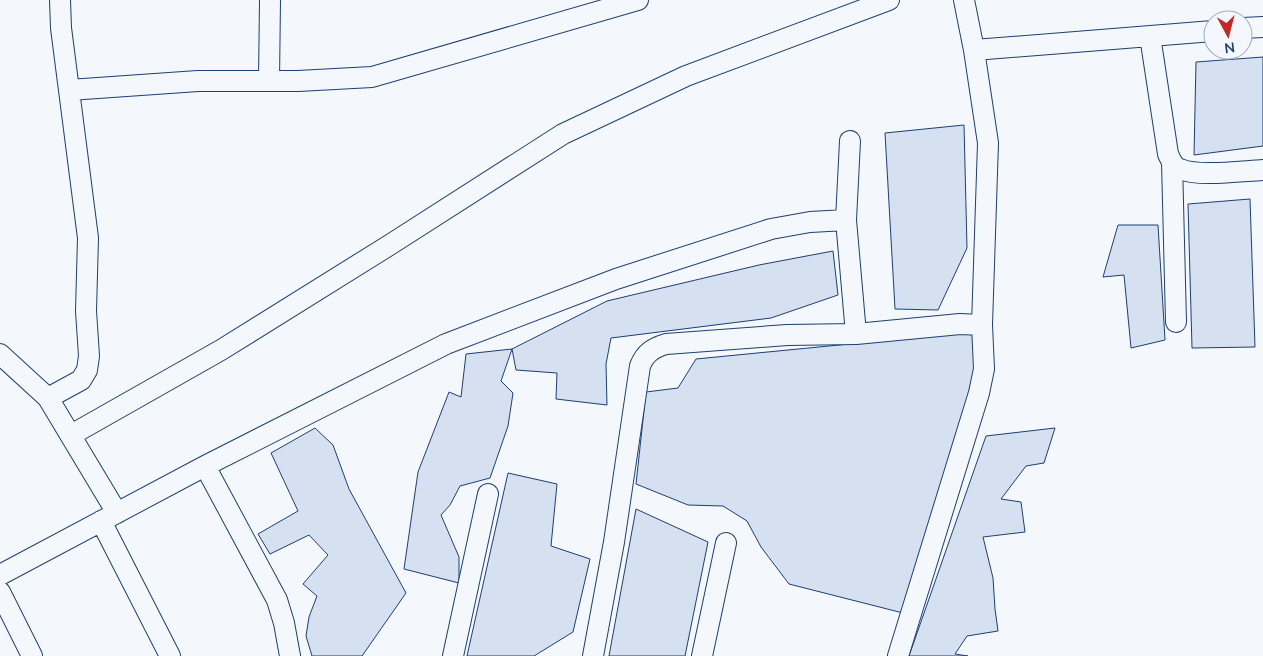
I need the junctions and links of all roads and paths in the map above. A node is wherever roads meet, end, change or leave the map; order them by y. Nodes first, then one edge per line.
1 (60, 0) edge
2 (270, 0) edge
3 (638, 0) edge
4 (889, 0) edge
5 (964, 0) edge
6 (1203, 32) edge
7 (1150, 36) junction
8 (974, 50) junction
9 (268, 81) junction
10 (69, 90) junction
11 (850, 141) dead end
12 (1172, 162) junction
13 (1263, 170) edge
14 (846, 220) junction
15 (1176, 322) dead end
16 (982, 325) junction
17 (856, 334) junction
18 (0, 354) edge
19 (48, 398) junction
20 (71, 436) junction
21 (205, 466) junction
22 (488, 494) dead end
23 (109, 517) junction
24 (726, 543) dead end
25 (0, 575) edge
26 (0, 592) edge
27 (32, 656) edge
28 (170, 656) edge
29 (290, 656) edge
30 (453, 656) edge
31 (593, 656) edge
32 (702, 656) edge
33 (898, 656) edge

1 - 10 street
2 - 9 street
3 - 9 street
4 - 20 street
5 - 8 street
6 - 7 street
7 - 8 street
7 - 12 street
8 - 16 street
9 - 10 street
10 - 19 street
11 - 14 street
12 - 13 street
12 - 15 street
14 - 17 street
14 - 21 street
16 - 17 street
16 - 33 street
17 - 31 street
18 - 19 street
19 - 20 street
20 - 23 street
21 - 23 street
21 - 29 street
22 - 30 street
23 - 25 street
23 - 28 street
24 - 32 street
26 - 27 street

